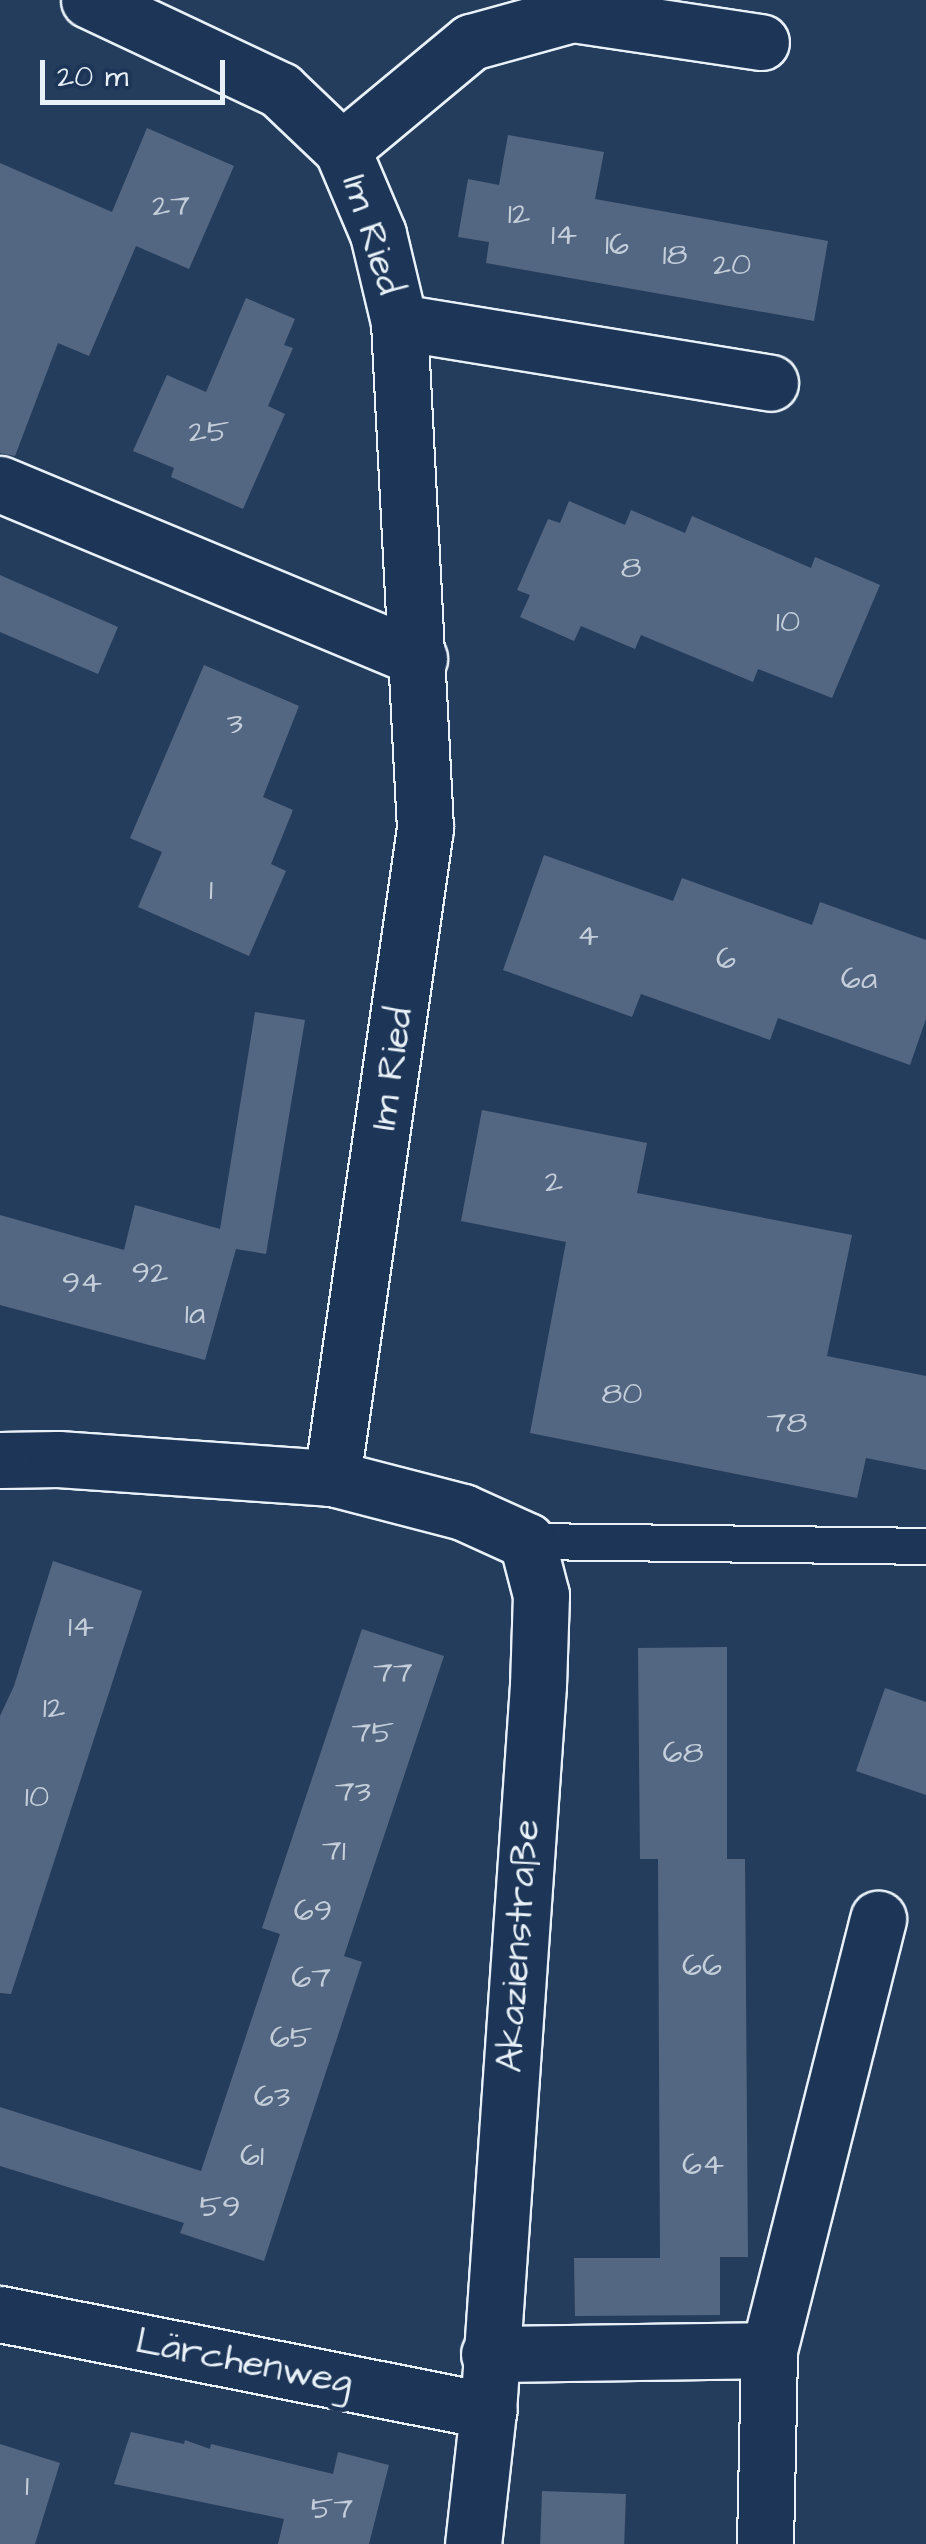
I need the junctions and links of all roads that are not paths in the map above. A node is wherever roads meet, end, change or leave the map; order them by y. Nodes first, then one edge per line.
1 (88, 0) edge
2 (761, 42) dead end
3 (342, 150) junction
4 (399, 322) junction
5 (770, 383) dead end
6 (0, 484) edge
7 (420, 658) junction
8 (0, 1460) edge
9 (332, 1478) junction
10 (527, 1540) junction
11 (926, 1546) edge
12 (878, 1918) dead end
13 (0, 2314) edge
14 (769, 2350) junction
15 (489, 2354) junction
16 (488, 2411) junction
17 (473, 2544) edge
18 (765, 2544) edge

1 - 3 street, Im Ried
2 - 3 street, Im Ried
3 - 4 street, Im Ried
4 - 5 street, Im Ried
4 - 7 street, Im Ried
6 - 7 street
7 - 9 street, Im Ried
8 - 9 street
9 - 10 street
10 - 11 lane
10 - 15 street, Akazienstraße
12 - 14 street
13 - 16 street, Lärchenweg
14 - 15 street
14 - 18 street
15 - 16 street, Akazienstraße
16 - 17 street, Akazienstraße

